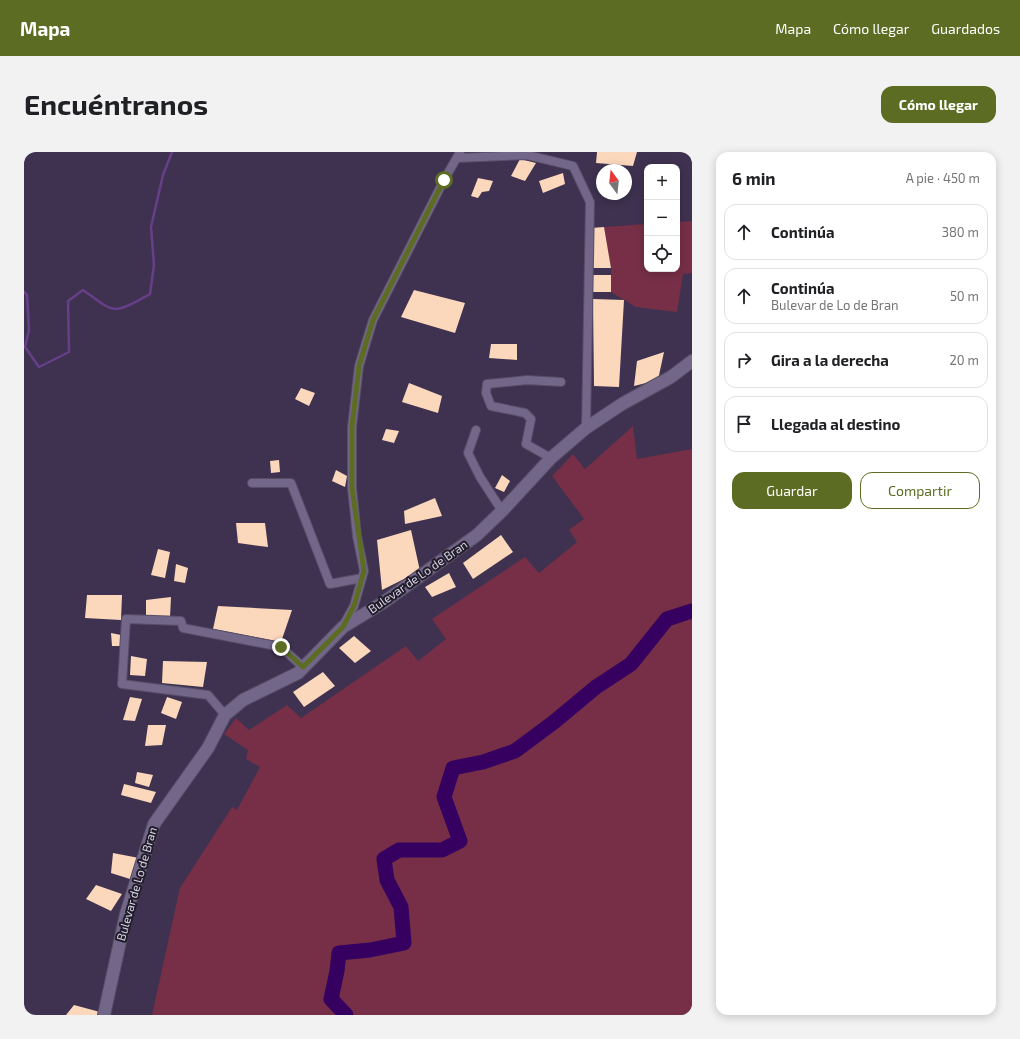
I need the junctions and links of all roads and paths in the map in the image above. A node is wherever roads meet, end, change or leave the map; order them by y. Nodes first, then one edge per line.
1 (459, 155) edge
2 (692, 361) edge
3 (561, 382) dead end
4 (586, 428) junction
5 (476, 430) dead end
6 (551, 458) junction
7 (252, 483) dead end
8 (502, 511) junction
9 (362, 578) junction
10 (343, 627) junction
11 (303, 667) junction
12 (225, 715) junction
13 (104, 1015) edge

1 - 4 street
1 - 9 street
2 - 4 street, Bulevar de Lo de Bran
3 - 6 street
4 - 6 street, Bulevar de Lo de Bran
5 - 8 street
6 - 8 street, Bulevar de Lo de Bran
7 - 9 street
8 - 10 street, Bulevar de Lo de Bran
9 - 10 street
10 - 11 street, Bulevar de Lo de Bran
11 - 12 street, Bulevar de Lo de Bran
11 - 12 street
12 - 13 street, Bulevar de Lo de Bran

